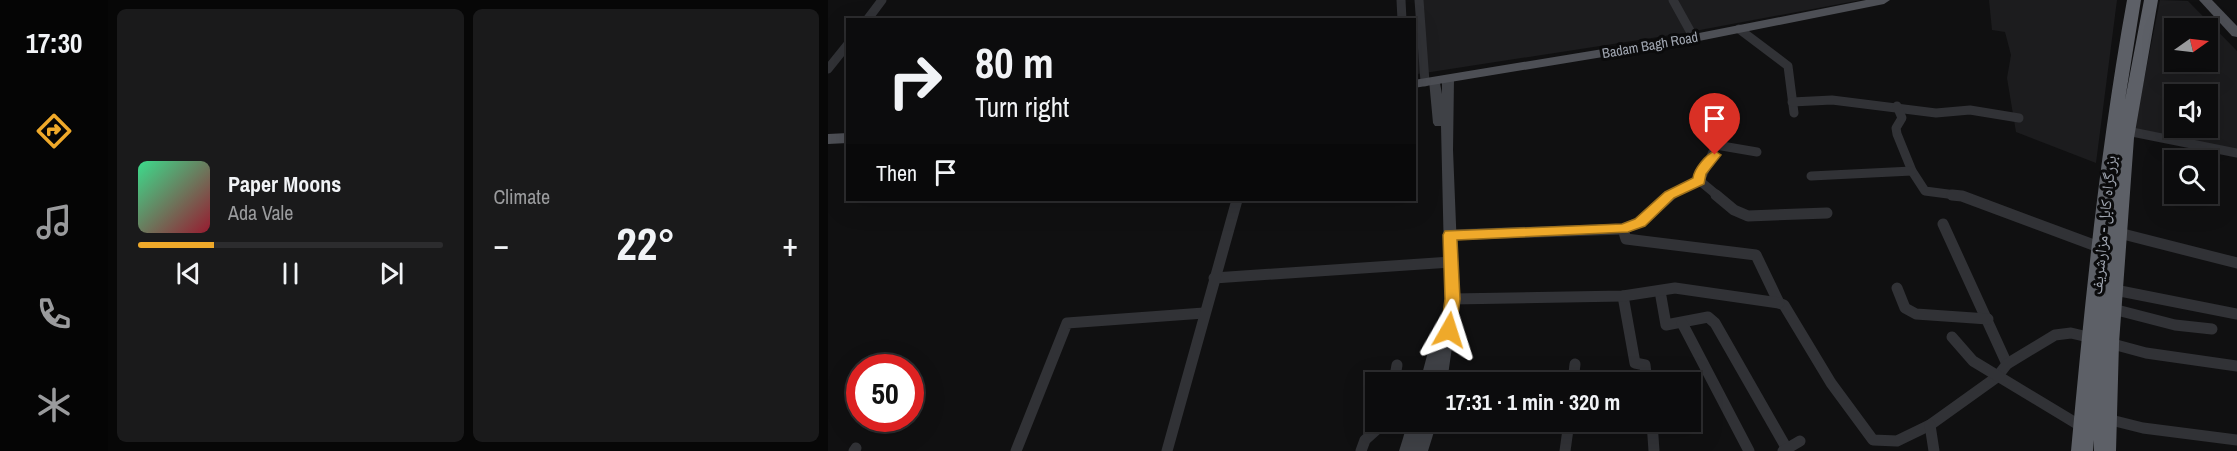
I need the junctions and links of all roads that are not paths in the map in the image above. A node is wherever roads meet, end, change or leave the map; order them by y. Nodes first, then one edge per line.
1 (882, 0) edge
2 (1401, 0) edge
3 (1419, 0) edge
4 (1673, 0) edge
5 (1884, 0) edge
6 (2134, 0) edge
7 (2151, 0) edge
8 (2205, 0) edge
9 (868, 18) edge
10 (1402, 18) edge
11 (1739, 29) junction
12 (2237, 33) edge
13 (1694, 38) junction
14 (846, 46) edge
15 (828, 69) edge
16 (1430, 81) edge
17 (1792, 102) junction
18 (1897, 106) junction
19 (1794, 113) dead end
20 (2019, 118) dead end
21 (2127, 131) junction
22 (846, 138) edge
23 (828, 139) edge
24 (1757, 153) dead end
25 (2237, 153) edge
26 (1912, 171) junction
27 (1811, 176) dead end
28 (1700, 181) junction
29 (1237, 201) edge
30 (1827, 213) dead end
31 (1942, 224) dead end
32 (1623, 229) junction
33 (2119, 233) junction
34 (1450, 235) junction
35 (2099, 247) junction
36 (1447, 262) junction
37 (2237, 263) edge
38 (1214, 278) junction
39 (1897, 288) dead end
40 (1660, 291) junction
41 (1623, 296) junction
42 (1452, 299) junction
43 (2114, 300) junction
44 (1779, 303) junction
45 (1204, 313) junction
46 (2237, 314) edge
47 (1988, 319) junction
48 (1682, 323) junction
49 (2212, 329) dead end
50 (1952, 337) dead end
51 (2100, 341) junction
52 (1575, 364) dead end
53 (2007, 364) junction
54 (1396, 365) dead end
55 (2237, 366) edge
56 (1395, 372) edge
57 (1431, 372) edge
58 (1441, 372) edge
59 (1574, 372) edge
60 (1646, 372) edge
61 (1997, 377) junction
62 (2107, 419) junction
63 (1930, 424) junction
64 (2084, 428) junction
65 (1374, 432) edge
66 (1413, 432) edge
67 (1425, 432) edge
68 (1568, 432) edge
69 (1653, 432) edge
70 (2237, 440) edge
71 (1800, 441) dead end
72 (1785, 450) edge
73 (1016, 451) edge
74 (1167, 451) edge
75 (1361, 451) edge
76 (1408, 451) edge
77 (1419, 451) edge
78 (1565, 451) edge
79 (1654, 451) edge
80 (1749, 451) edge
81 (1934, 451) edge
82 (2082, 451) edge
83 (2105, 451) edge

1 - 9 street
2 - 10 street
3 - 16 street
4 - 13 street
5 - 11 main road, Badam Bagh Road
6 - 35 highway, بزرگراه کابل - مزارشریف
7 - 21 highway, بزرگراه کابل - مزارشریف
8 - 12 main road
11 - 13 main road, Badam Bagh Road
11 - 17 street
13 - 16 main road, Badam Bagh Road
14 - 15 street
16 - 34 main road
16 - 36 main road
17 - 18 street
17 - 19 street
18 - 20 street
18 - 26 street
21 - 25 street
21 - 33 highway, بزرگراه کابل - مزارشریف
22 - 23 main road
24 - 28 street
26 - 27 street
26 - 35 street
28 - 30 street
28 - 32 street
29 - 38 street
31 - 47 street
32 - 34 street
32 - 44 street
33 - 37 street
33 - 43 highway, بزرگراه کابل - مزارشریف
34 - 36 main road
35 - 51 highway, بزرگراه کابل - مزارشریف
36 - 38 street
36 - 42 main road
36 - 57 main road
38 - 45 street
39 - 47 street
40 - 41 street
40 - 44 street
40 - 48 street
41 - 42 street
41 - 60 street
42 - 58 main road
43 - 46 street
43 - 49 street
43 - 51 highway, بزرگراه کابل - مزارشریف
44 - 63 street
45 - 73 street
45 - 74 street
47 - 53 street
48 - 72 street
48 - 80 street
50 - 61 street
51 - 53 street
51 - 55 street
51 - 62 highway, بزرگراه کابل - مزارشریف
51 - 64 highway, بزرگراه کابل - مزارشریف
52 - 59 street
53 - 61 street
54 - 56 street
61 - 63 street
61 - 64 street
62 - 70 street
62 - 83 highway, بزرگراه کابل - مزارشریف
63 - 81 street
64 - 82 highway, بزرگراه کابل - مزارشریف
65 - 75 street
66 - 76 main road
67 - 77 main road
68 - 78 street
69 - 79 street
71 - 72 street

